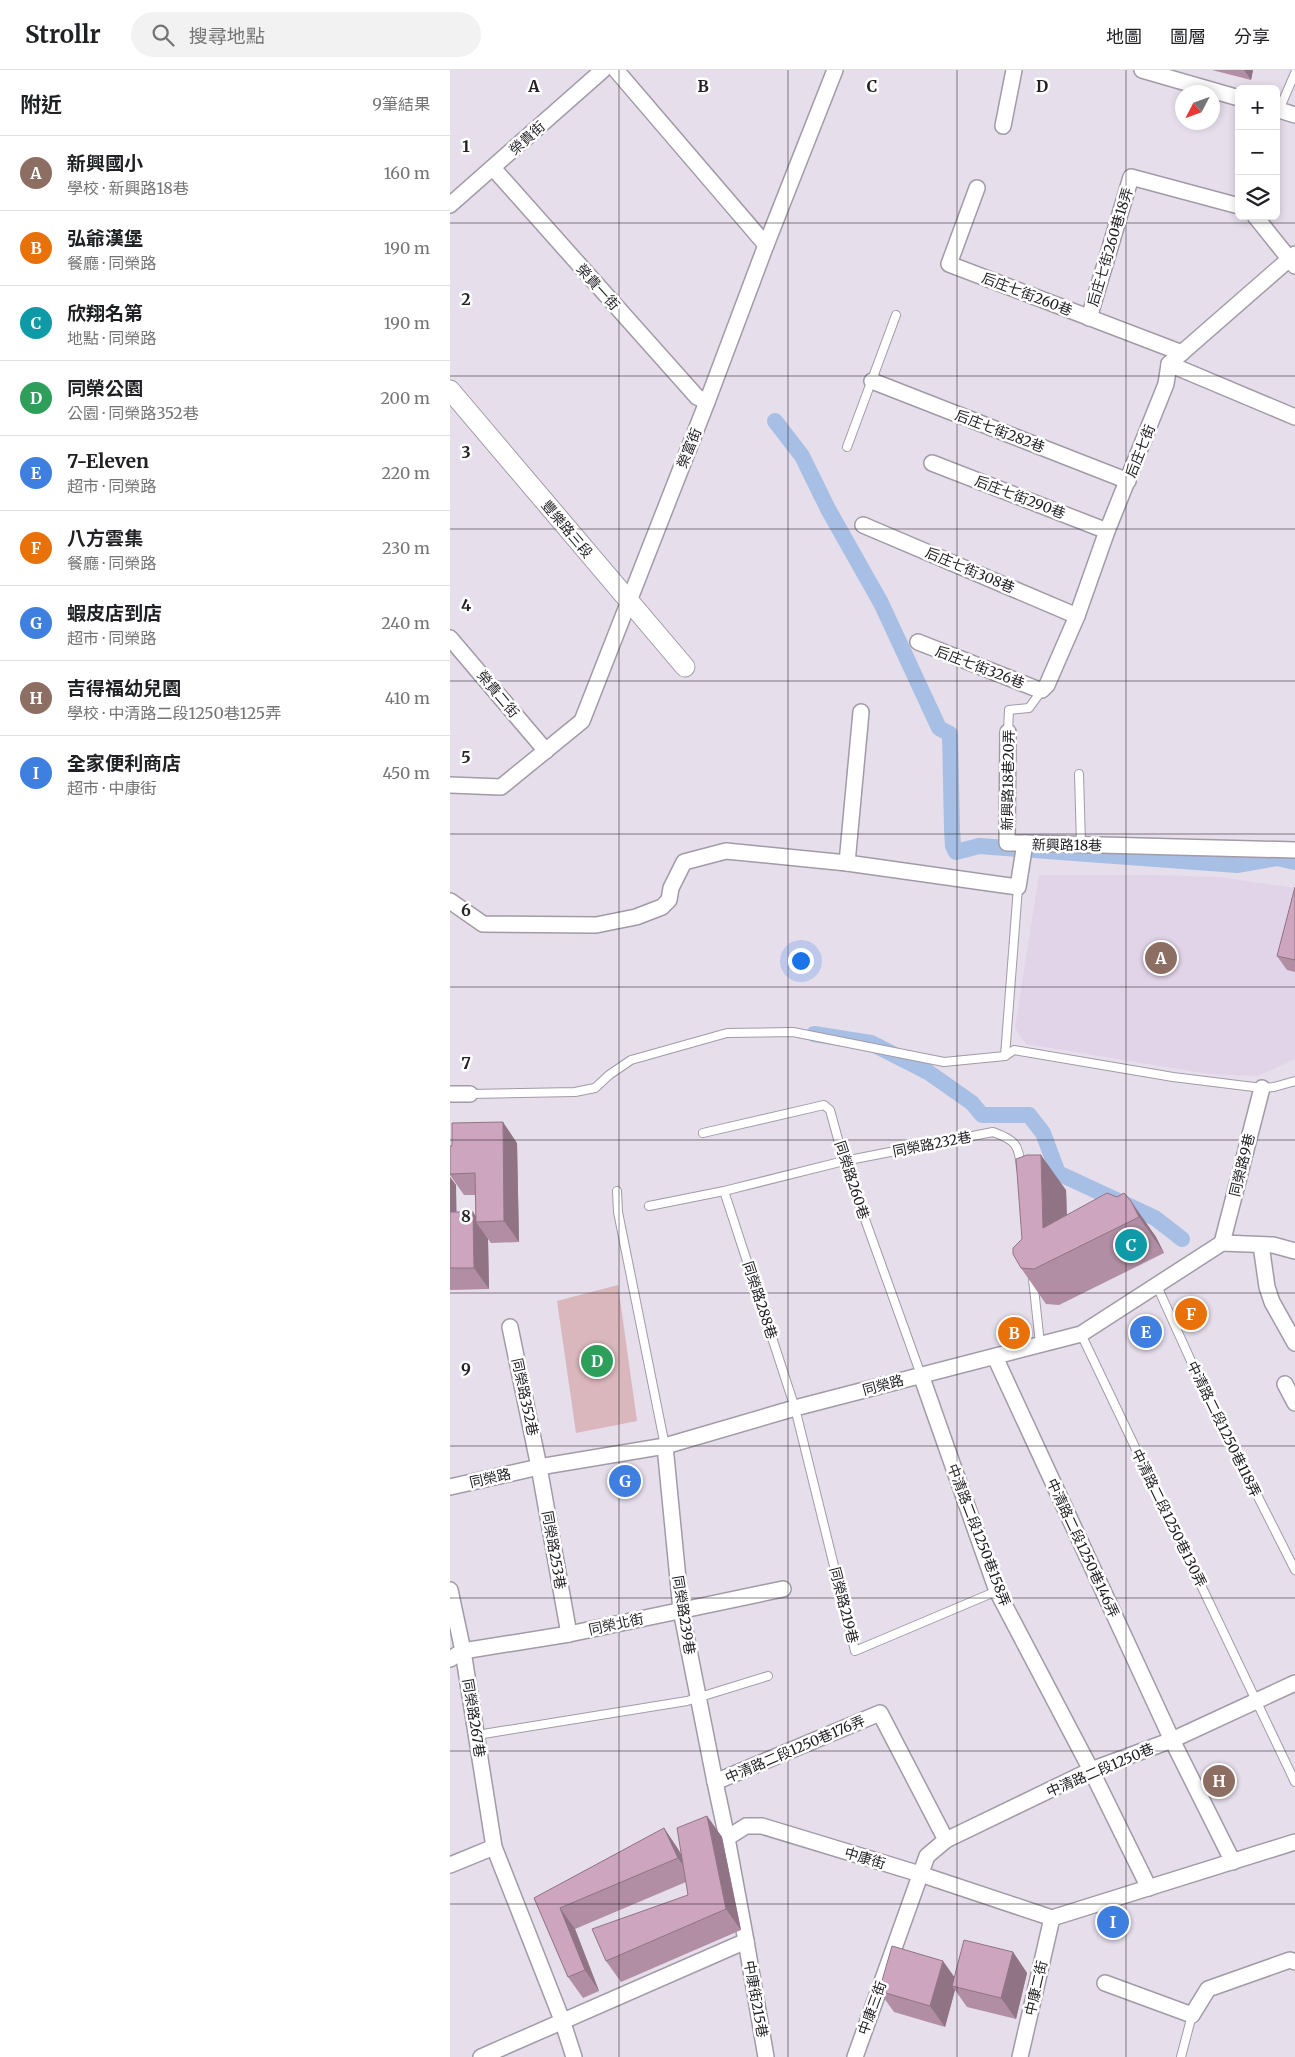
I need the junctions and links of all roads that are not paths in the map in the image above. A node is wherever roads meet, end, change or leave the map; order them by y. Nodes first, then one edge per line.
1 (603, 70) edge
2 (616, 70) edge
3 (835, 70) edge
4 (1014, 70) edge
5 (1142, 70) edge
6 (1295, 72) edge
7 (1235, 97) edge
8 (1280, 106) edge
9 (1280, 111) edge
10 (1295, 115) edge
11 (1003, 126) dead end
12 (493, 168) junction
13 (977, 188) dead end
14 (450, 204) edge
15 (1235, 205) edge
16 (1259, 220) edge
17 (766, 245) junction
18 (1293, 259) edge
19 (896, 315) dead end
20 (1089, 318) junction
21 (1182, 353) junction
22 (1169, 364) junction
23 (872, 381) junction
24 (450, 390) edge
25 (707, 402) junction
26 (1295, 417) edge
27 (847, 447) dead end
28 (932, 463) dead end
29 (1128, 481) junction
30 (863, 525) dead end
31 (1107, 532) junction
32 (628, 601) junction
33 (1077, 616) junction
34 (450, 638) edge
35 (918, 642) dead end
36 (685, 667) dead end
37 (1042, 690) junction
38 (861, 712) dead end
39 (1008, 732) joint
40 (546, 751) junction
41 (1079, 774) dead end
42 (450, 784) edge
43 (1025, 843) junction
44 (1081, 844) junction
45 (1295, 850) edge
46 (847, 863) junction
47 (1018, 887) junction
48 (450, 901) edge
49 (1005, 1056) junction
50 (1295, 1081) edge
51 (1262, 1088) junction
52 (450, 1094) edge
53 (470, 1094) joint
54 (703, 1133) dead end
55 (844, 1161) junction
56 (1022, 1179) edge
57 (617, 1191) dead end
58 (724, 1191) junction
59 (649, 1206) dead end
60 (1222, 1243) junction
61 (1261, 1246) junction
62 (1295, 1251) edge
63 (1032, 1266) edge
64 (1157, 1286) junction
65 (510, 1327) dead end
66 (1081, 1334) junction
67 (1295, 1343) edge
68 (1040, 1344) junction
69 (995, 1357) junction
70 (921, 1375) junction
71 (1284, 1384) dead end
72 (1295, 1403) edge
73 (796, 1408) junction
74 (665, 1446) junction
75 (539, 1467) junction
76 (450, 1487) edge
77 (1295, 1570) edge
78 (783, 1589) dead end
79 (450, 1590) edge
80 (997, 1591) junction
81 (680, 1610) junction
82 (569, 1634) junction
83 (463, 1650) junction
84 (450, 1659) edge
85 (768, 1676) dead end
86 (1295, 1683) edge
87 (698, 1698) junction
88 (1256, 1701) junction
89 (477, 1736) junction
90 (1172, 1740) junction
91 (1091, 1770) junction
92 (715, 1782) junction
93 (1295, 1782) edge
94 (727, 1838) junction
95 (946, 1840) junction
96 (1295, 1842) edge
97 (494, 1847) junction
98 (1233, 1862) junction
99 (450, 1865) edge
100 (920, 1874) junction
101 (1149, 1888) junction
102 (1052, 1918) junction
103 (746, 1940) junction
104 (1295, 1962) edge
105 (1105, 1983) dead end
106 (1192, 2015) junction
107 (562, 2020) junction
108 (481, 2057) edge
109 (574, 2057) edge
110 (766, 2057) edge
111 (854, 2057) edge
112 (1020, 2057) edge
113 (1181, 2057) edge

1 - 12 street, 榮貴街
2 - 17 street
3 - 17 street, 榮富街
4 - 11 street
5 - 7 street
6 - 8 lane
9 - 10 street
12 - 14 street, 榮貴街
12 - 25 street, 榮貴一街
13 - 20 street, 后庄七街260巷
15 - 20 street, 后庄七街260巷18弄
16 - 18 street
17 - 25 street, 榮富街
18 - 21 street
19 - 23 lane
20 - 21 street, 后庄七街260巷
21 - 22 street
22 - 26 street
22 - 29 street, 后庄七街
23 - 27 lane
23 - 29 street, 后庄七街282巷
24 - 32 street, 豐樂路三段
25 - 32 street, 榮富街
28 - 31 street, 后庄七街290巷
29 - 31 street, 后庄七街
30 - 33 street, 后庄七街308巷
31 - 33 street, 后庄七街
32 - 36 street, 豐樂路三段
32 - 40 street, 榮富街
33 - 37 street, 后庄七街
34 - 40 street, 榮貴二街
35 - 37 street, 后庄七街326巷
37 - 39 lane, 新興路18巷20弄
38 - 46 street
39 - 43 street, 新興路18巷20弄
40 - 42 street, 榮富街
41 - 44 lane
43 - 44 street, 新興路18巷
43 - 47 street, 新興路18巷
44 - 45 street, 新興路18巷
46 - 47 street
46 - 48 street
47 - 49 lane
49 - 51 lane
49 - 53 lane
50 - 51 lane
51 - 60 street, 同榮路9巷
52 - 53 street
54 - 55 lane, 同榮路260巷
55 - 56 lane, 同榮路232巷
55 - 58 lane, 同榮路232巷
55 - 70 lane, 同榮路260巷
57 - 74 lane
58 - 59 lane, 同榮路232巷
58 - 73 lane, 同榮路288巷
60 - 61 street
60 - 64 street, 同榮路
61 - 62 street
61 - 67 street
63 - 68 lane
64 - 66 street, 同榮路
64 - 77 lane, 中清路二段1250巷118弄
65 - 75 street, 同榮路352巷
66 - 68 street, 同榮路
66 - 88 lane, 中清路二段1250巷130弄
68 - 69 street, 同榮路
69 - 70 street, 同榮路
69 - 90 street, 中清路二段1250巷146弄
70 - 73 street, 同榮路
70 - 80 street, 中清路二段1250巷158弄
71 - 72 street
73 - 74 street, 同榮路
73 - 80 lane, 同榮路219巷
74 - 75 street, 同榮路
74 - 81 street, 同榮路239巷
75 - 76 street, 同榮路
75 - 82 street, 同榮路253巷
78 - 81 street, 同榮北街
79 - 83 street, 同榮路267巷
80 - 91 street, 中清路二段1250巷158弄
81 - 82 street, 同榮北街
81 - 87 street, 同榮路239巷
82 - 83 street, 同榮北街
83 - 84 street, 同榮北街
83 - 89 street, 同榮路267巷
85 - 87 lane
86 - 88 street, 中清路二段1250巷
87 - 89 lane
87 - 92 street, 同榮路239巷
88 - 90 street, 中清路二段1250巷
88 - 93 lane, 中清路二段1250巷130弄
89 - 97 street, 同榮路267巷
90 - 91 street, 中清路二段1250巷
90 - 98 street, 中清路二段1250巷146弄
91 - 95 street, 中清路二段1250巷
91 - 101 street, 中清路二段1250巷158弄
92 - 94 street, 中清路二段1250巷176弄
92 - 95 street, 中清路二段1250巷176弄
94 - 100 street, 中康街
94 - 103 street
95 - 100 street, 中清路二段1250巷
96 - 98 street
97 - 99 street
97 - 107 street
98 - 101 street
100 - 102 street, 中康街
100 - 111 street, 中康三街
101 - 102 street
102 - 112 street, 中康二街
103 - 107 street
103 - 110 street, 中康街215巷
104 - 106 street
105 - 106 street
106 - 113 lane
107 - 108 street
107 - 109 street

